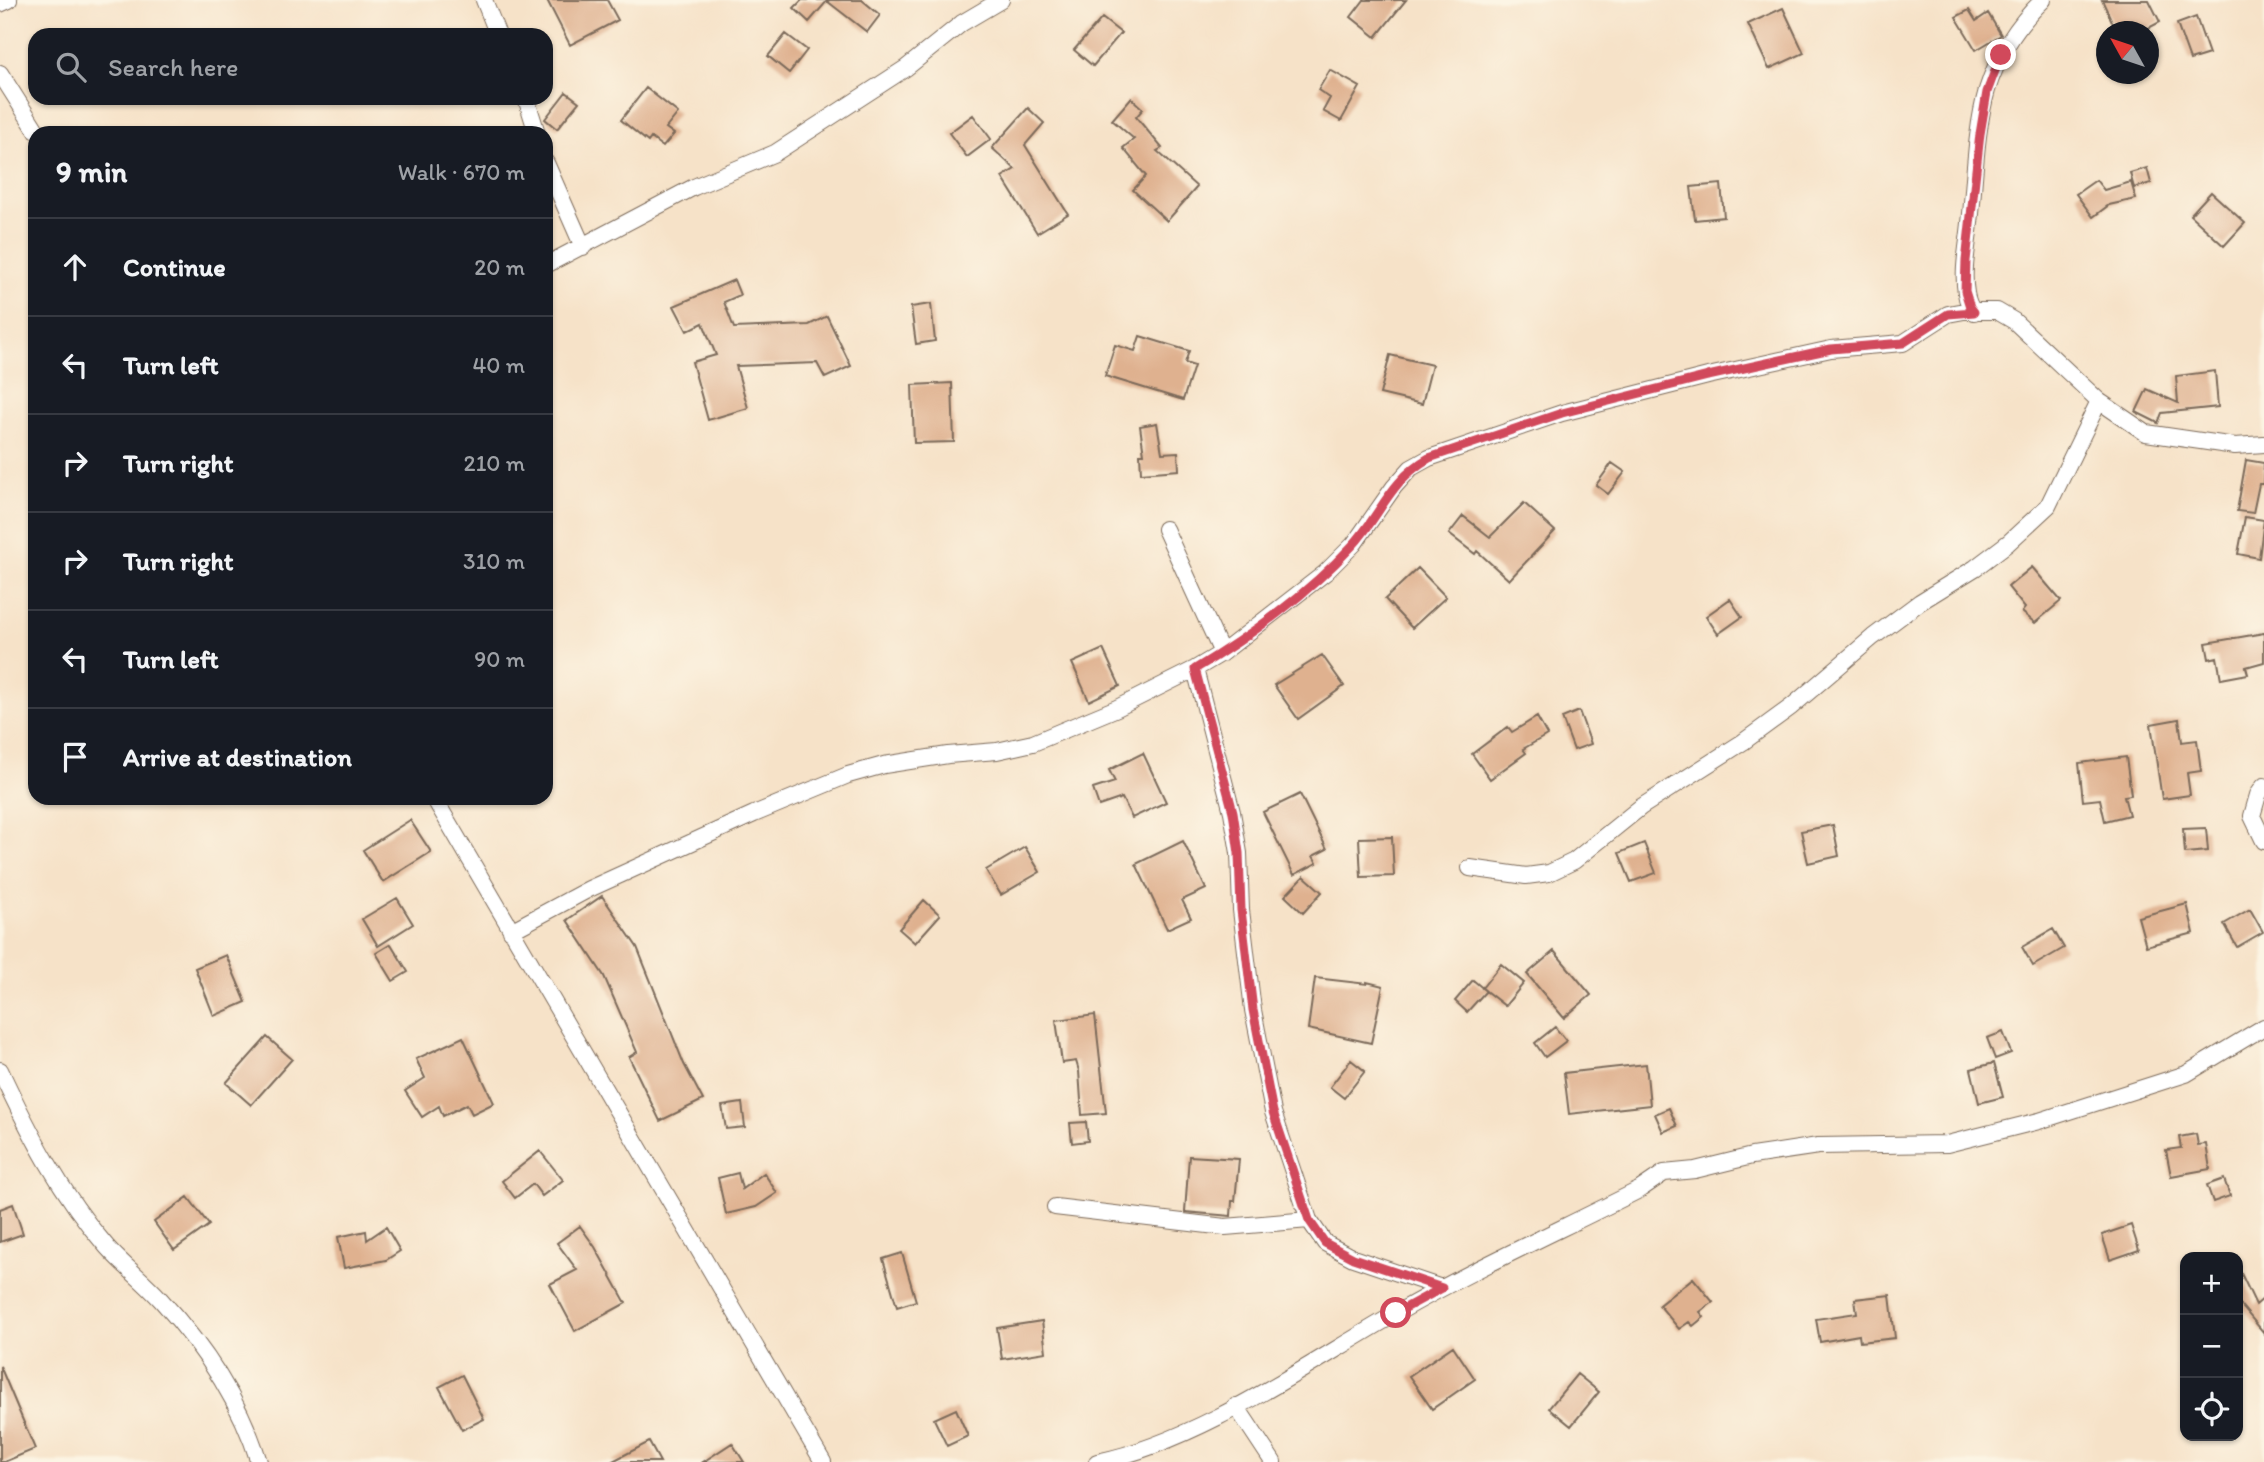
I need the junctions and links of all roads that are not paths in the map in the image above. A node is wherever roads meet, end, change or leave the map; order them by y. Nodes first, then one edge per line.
1 (9, 0) edge
2 (484, 0) edge
3 (1001, 0) edge
4 (2043, 0) edge
5 (0, 4) edge
6 (495, 28) edge
7 (0, 73) edge
8 (528, 105) edge
9 (34, 126) edge
10 (535, 126) edge
11 (553, 179) edge
12 (583, 247) junction
13 (553, 262) edge
14 (1974, 312) junction
15 (2099, 401) junction
16 (2264, 444) edge
17 (1165, 529) dead end
18 (1222, 653) junction
19 (1195, 669) junction
20 (2264, 786) edge
21 (439, 805) edge
22 (2264, 841) edge
23 (1470, 868) dead end
24 (511, 931) junction
25 (2264, 1027) edge
26 (0, 1070) edge
27 (1055, 1208) dead end
28 (1309, 1220) junction
29 (1442, 1288) junction
30 (1236, 1406) junction
31 (259, 1462) edge
32 (823, 1462) edge
33 (1097, 1462) edge
34 (1273, 1462) edge

1 - 5 street
2 - 6 street
3 - 12 street
4 - 14 street
7 - 9 street
8 - 10 street
11 - 12 street
12 - 13 street
14 - 15 street
14 - 18 street
15 - 16 street
15 - 23 street
17 - 18 street
18 - 19 street
19 - 24 street
19 - 28 street
20 - 22 street
21 - 24 street
24 - 32 street
25 - 29 street
26 - 31 street
27 - 28 street
28 - 29 street
29 - 30 street
30 - 33 street
30 - 34 street

